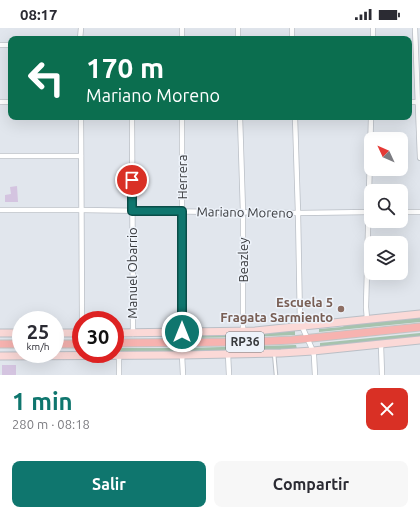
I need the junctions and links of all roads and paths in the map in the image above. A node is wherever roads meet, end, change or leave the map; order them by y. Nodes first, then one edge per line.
1 (415, 28) edge
2 (419, 102) edge
3 (81, 120) edge
4 (132, 120) edge
5 (182, 120) edge
6 (240, 120) edge
7 (295, 120) edge
8 (371, 120) edge
9 (0, 156) edge
10 (81, 156) junction
11 (420, 158) edge
12 (370, 184) edge
13 (0, 210) edge
14 (81, 210) junction
15 (132, 211) junction
16 (182, 211) junction
17 (242, 212) junction
18 (364, 212) edge
19 (408, 212) edge
20 (420, 212) edge
21 (298, 213) junction
22 (370, 228) edge
23 (82, 311) edge
24 (420, 314) edge
25 (367, 319) junction
26 (301, 327) junction
27 (420, 327) edge
28 (243, 331) junction
29 (0, 332) edge
30 (182, 332) junction
31 (12, 333) edge
32 (124, 334) edge
33 (133, 334) junction
34 (307, 338) junction
35 (420, 340) edge
36 (182, 343) junction
37 (0, 344) edge
38 (12, 344) edge
39 (124, 344) edge
40 (381, 345) junction
41 (313, 351) junction
42 (274, 353) junction
43 (228, 354) junction
44 (182, 355) junction
45 (0, 356) edge
46 (72, 356) edge
47 (124, 356) edge
48 (119, 363) edge
49 (119, 375) edge
50 (183, 375) edge
51 (229, 375) edge
52 (276, 375) edge
53 (315, 375) edge
54 (382, 375) edge

1 - 2 street
2 - 11 street
3 - 10 street
4 - 15 street, Manuel Obarrio
5 - 16 street, Herrera
6 - 17 street, Beazley
7 - 21 street
8 - 12 street
9 - 10 street
10 - 14 street
13 - 14 street, Mariano Moreno
14 - 15 street, Mariano Moreno
14 - 23 street
15 - 16 street, Mariano Moreno
15 - 33 street, Manuel Obarrio
16 - 17 street, Mariano Moreno
16 - 30 street, Herrera
17 - 21 street, Mariano Moreno
17 - 28 street, Beazley
18 - 21 street, Mariano Moreno
19 - 20 street
21 - 26 street
22 - 25 street
24 - 25 street
25 - 26 street
26 - 28 street
26 - 34 street
27 - 34 main road, RP36
28 - 30 street
29 - 31 street
30 - 33 street
30 - 36 street, Herrera
32 - 33 street
34 - 36 main road, RP36
34 - 41 street
35 - 40 street
36 - 39 main road, RP36
36 - 44 street, Herrera
37 - 38 main road
40 - 41 street
40 - 54 street
41 - 42 street
41 - 53 street
42 - 43 street
42 - 52 lane
43 - 44 street
43 - 51 street
44 - 47 street
44 - 50 street, Herrera
45 - 46 street
48 - 49 street

